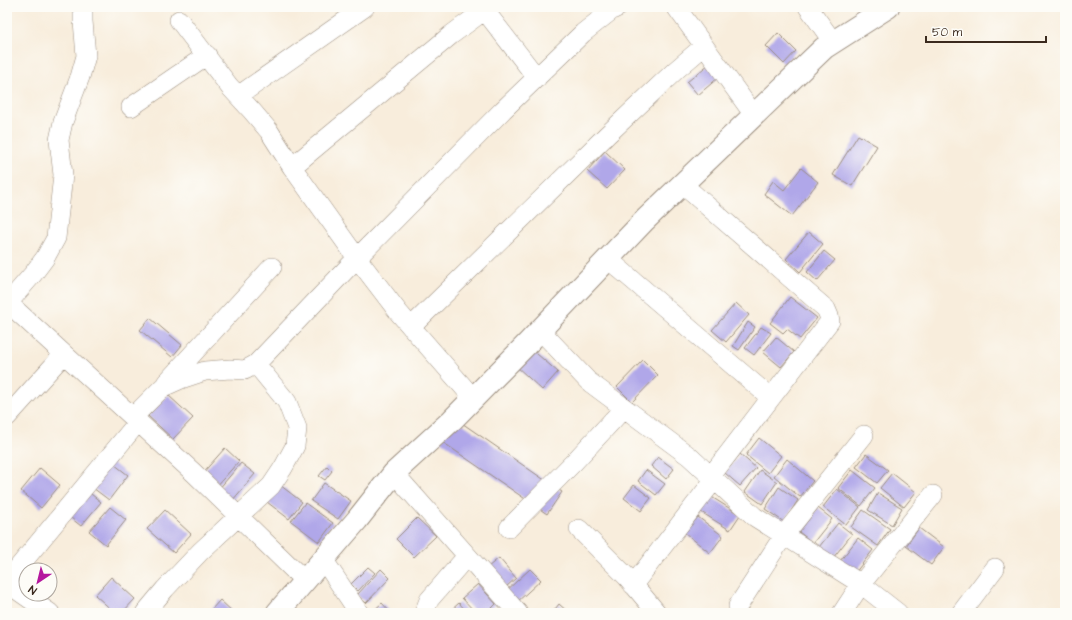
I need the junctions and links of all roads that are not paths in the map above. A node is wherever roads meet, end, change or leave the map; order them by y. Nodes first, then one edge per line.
1 (83, 7) edge
2 (365, 7) edge
3 (618, 7) edge
4 (676, 7) edge
5 (808, 7) edge
6 (888, 7) edge
7 (485, 8) edge
8 (179, 20) dead end
9 (833, 42) junction
10 (704, 46) junction
11 (207, 55) junction
12 (537, 78) junction
13 (238, 96) junction
14 (130, 106) dead end
15 (754, 115) junction
16 (292, 167) junction
17 (682, 184) junction
18 (356, 258) junction
19 (608, 259) junction
20 (272, 267) dead end
21 (8, 303) edge
22 (411, 327) junction
23 (540, 330) junction
24 (64, 354) junction
25 (256, 364) junction
26 (163, 387) junction
27 (473, 398) junction
28 (771, 398) junction
29 (624, 408) junction
30 (7, 417) edge
31 (135, 420) junction
32 (864, 436) dead end
33 (394, 473) junction
34 (712, 478) junction
35 (933, 495) dead end
36 (238, 517) junction
37 (509, 528) dead end
38 (579, 529) dead end
39 (784, 535) junction
40 (467, 556) junction
41 (323, 559) junction
42 (995, 568) dead end
43 (305, 581) junction
44 (7, 582) edge
45 (861, 584) junction
46 (634, 585) junction
47 (738, 606) dead end
48 (889, 609) edge
49 (48, 612) edge
50 (145, 613) edge
51 (277, 613) edge
52 (360, 613) edge
53 (424, 613) edge
54 (518, 613) edge
55 (657, 613) edge
56 (842, 613) edge
57 (961, 613) edge

1 - 21 street
2 - 13 street
3 - 12 street
4 - 10 street
5 - 9 street
6 - 9 street
7 - 12 street
7 - 16 street
8 - 11 street
9 - 15 street
10 - 15 street
10 - 22 street
11 - 13 street
11 - 14 street
12 - 18 street
13 - 16 street
15 - 17 street
16 - 18 street
17 - 19 street
17 - 28 street
18 - 22 street
18 - 25 street
19 - 23 street
19 - 28 street
20 - 26 street
21 - 24 street
22 - 27 street
23 - 27 street
23 - 29 street
24 - 30 street
24 - 31 street
25 - 26 street
25 - 36 street
26 - 31 street
27 - 33 street
28 - 34 street
29 - 34 street
29 - 37 street
31 - 36 street
31 - 44 street
32 - 39 street
33 - 40 street
33 - 41 street
34 - 39 street
34 - 46 street
35 - 45 street
36 - 43 street
36 - 50 street
38 - 46 street
39 - 45 street
39 - 47 street
40 - 53 street
40 - 54 street
41 - 43 street
41 - 52 street
42 - 57 street
43 - 51 street
44 - 49 street
45 - 48 street
45 - 56 street
46 - 55 street

